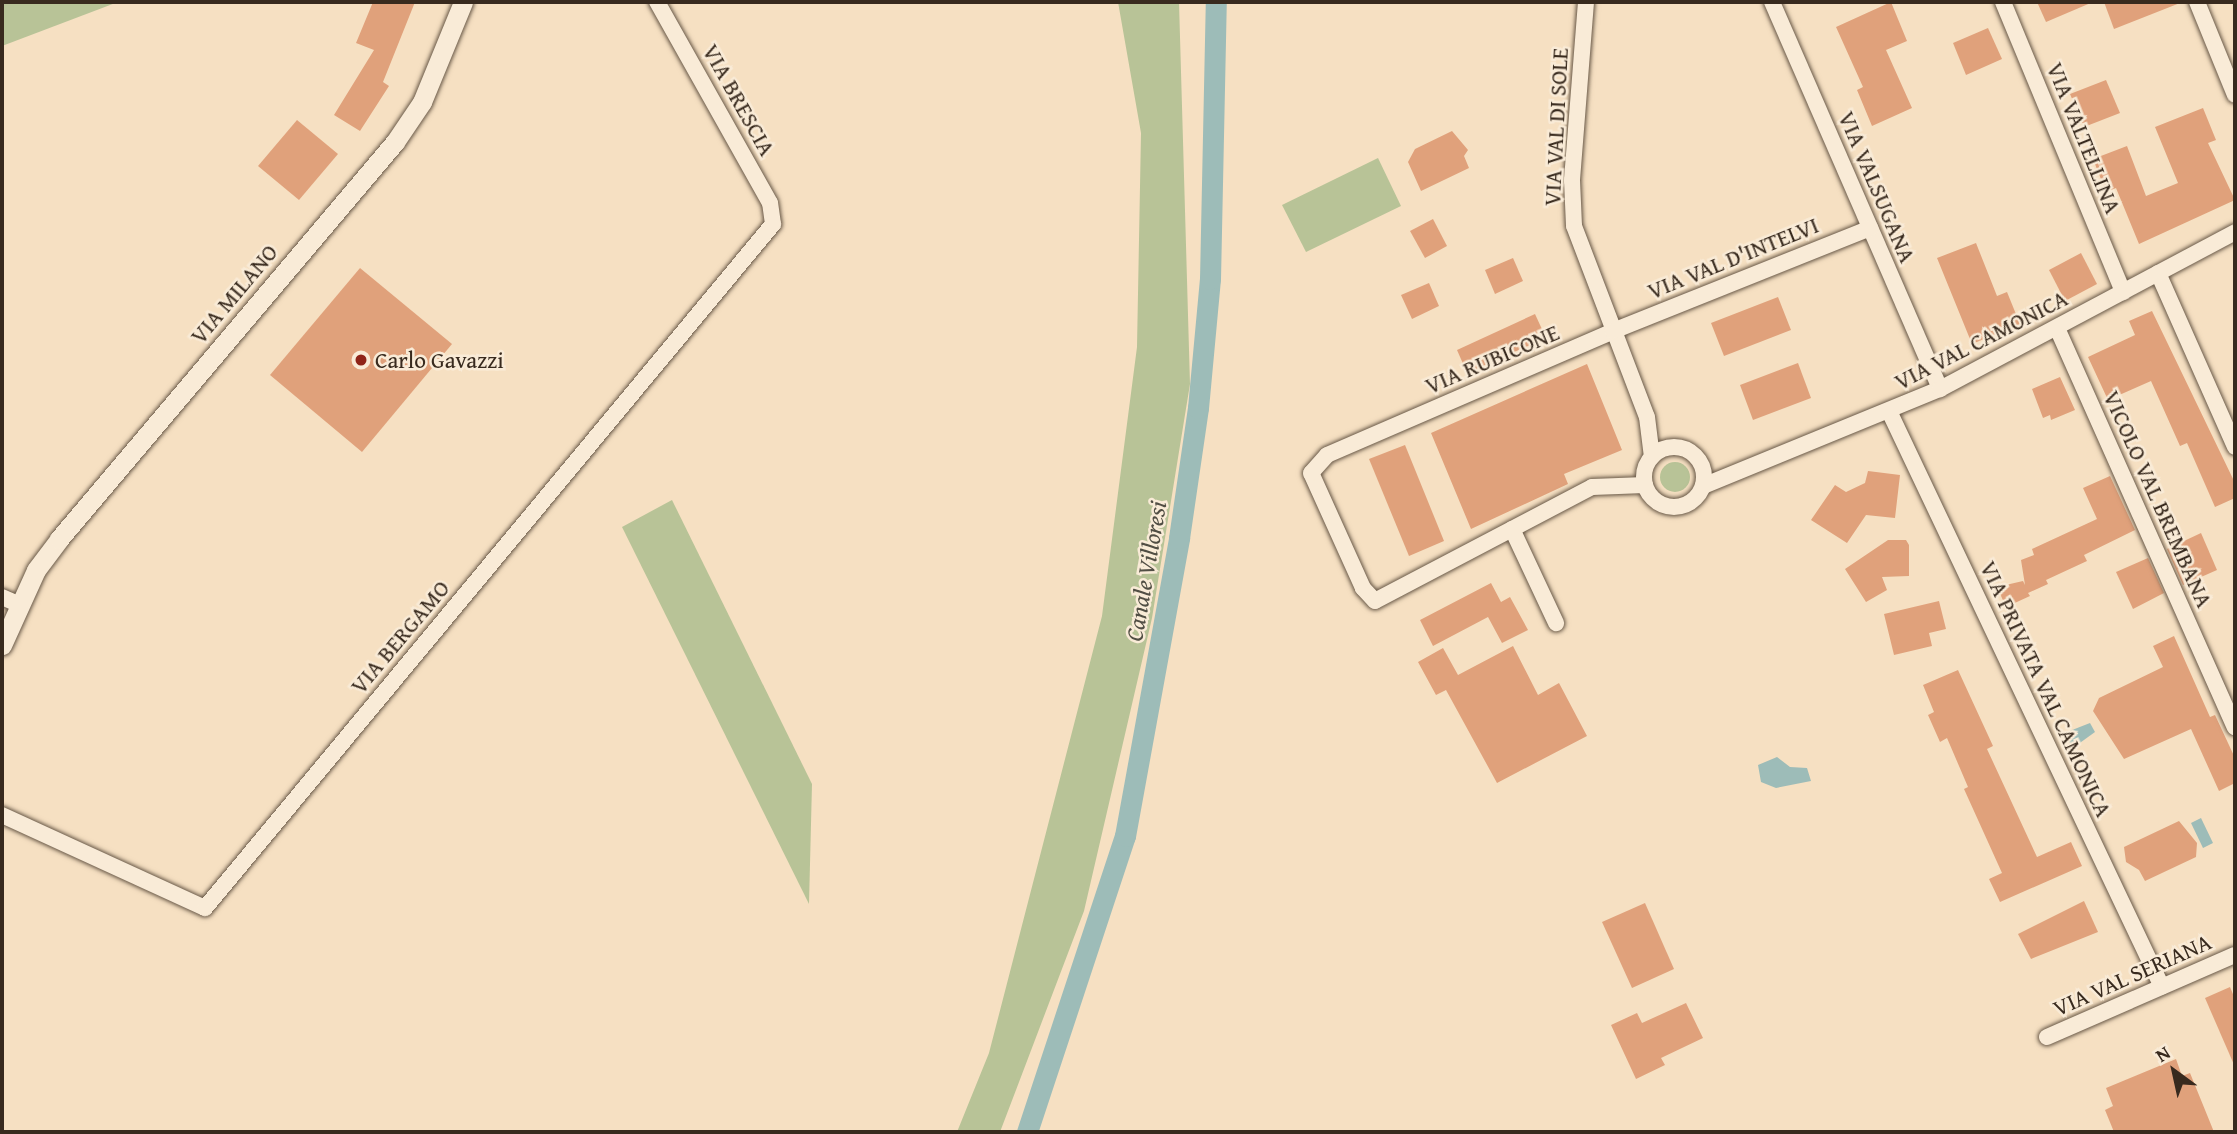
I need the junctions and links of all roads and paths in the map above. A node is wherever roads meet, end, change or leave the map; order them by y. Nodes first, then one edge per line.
1 (463, 2) edge
2 (657, 2) edge
3 (1586, 2) edge
4 (1772, 2) edge
5 (2003, 2) edge
6 (2197, 2) edge
7 (2235, 95) edge
8 (773, 224) joint
9 (1870, 228) junction
10 (2235, 232) edge
11 (2158, 273) junction
12 (2123, 292) junction
13 (2057, 328) junction
14 (1613, 331) junction
15 (1940, 389) junction
16 (1889, 411) junction
17 (1647, 417) junction
18 (1670, 447) junction
19 (2235, 447) edge
20 (1650, 460) junction
21 (1702, 466) junction
22 (1740, 470) junction
23 (1614, 483) junction
24 (1645, 485) junction
25 (1703, 486) junction
26 (1512, 529) junction
27 (11, 601) edge
28 (1556, 623) dead end
29 (2, 645) edge
30 (2235, 727) edge
31 (2, 815) edge
32 (2235, 955) edge
33 (2162, 986) junction
34 (2047, 1037) dead end

1 - 27 street, VIA MILANO
2 - 8 street, VIA BRESCIA
3 - 14 street, VIA VAL DI SOLE
4 - 9 street, VIA VALSUGANA
5 - 12 street, VIA VALTELLINA
6 - 7 street
8 - 31 street, VIA BERGAMO
9 - 14 street, VIA VAL D'INTELVI
9 - 15 street, VIA VALSUGANA
10 - 11 street, VIA VAL CAMONICA
11 - 12 street, VIA VAL CAMONICA
11 - 19 street
12 - 13 street, VIA VAL CAMONICA
13 - 15 street, VIA VAL CAMONICA
13 - 30 street, VICOLO VAL BREMBANA
14 - 17 street
14 - 26 street, VIA RUBICONE
15 - 16 street, VIA VAL CAMONICA
16 - 22 street, VIA VAL CAMONICA
16 - 33 street, VIA PRIVATA VAL CAMONICA
17 - 18 street
17 - 20 street
18 - 20 street
18 - 21 street
20 - 23 street
20 - 24 street
21 - 22 street, VIA VAL CAMONICA
21 - 25 street
22 - 25 street, VIA VAL CAMONICA
23 - 24 street
23 - 26 street
24 - 25 street
26 - 28 street
27 - 29 street, VIA MILANO
32 - 33 street, VIA VAL SERIANA
33 - 34 street, VIA VAL SERIANA

